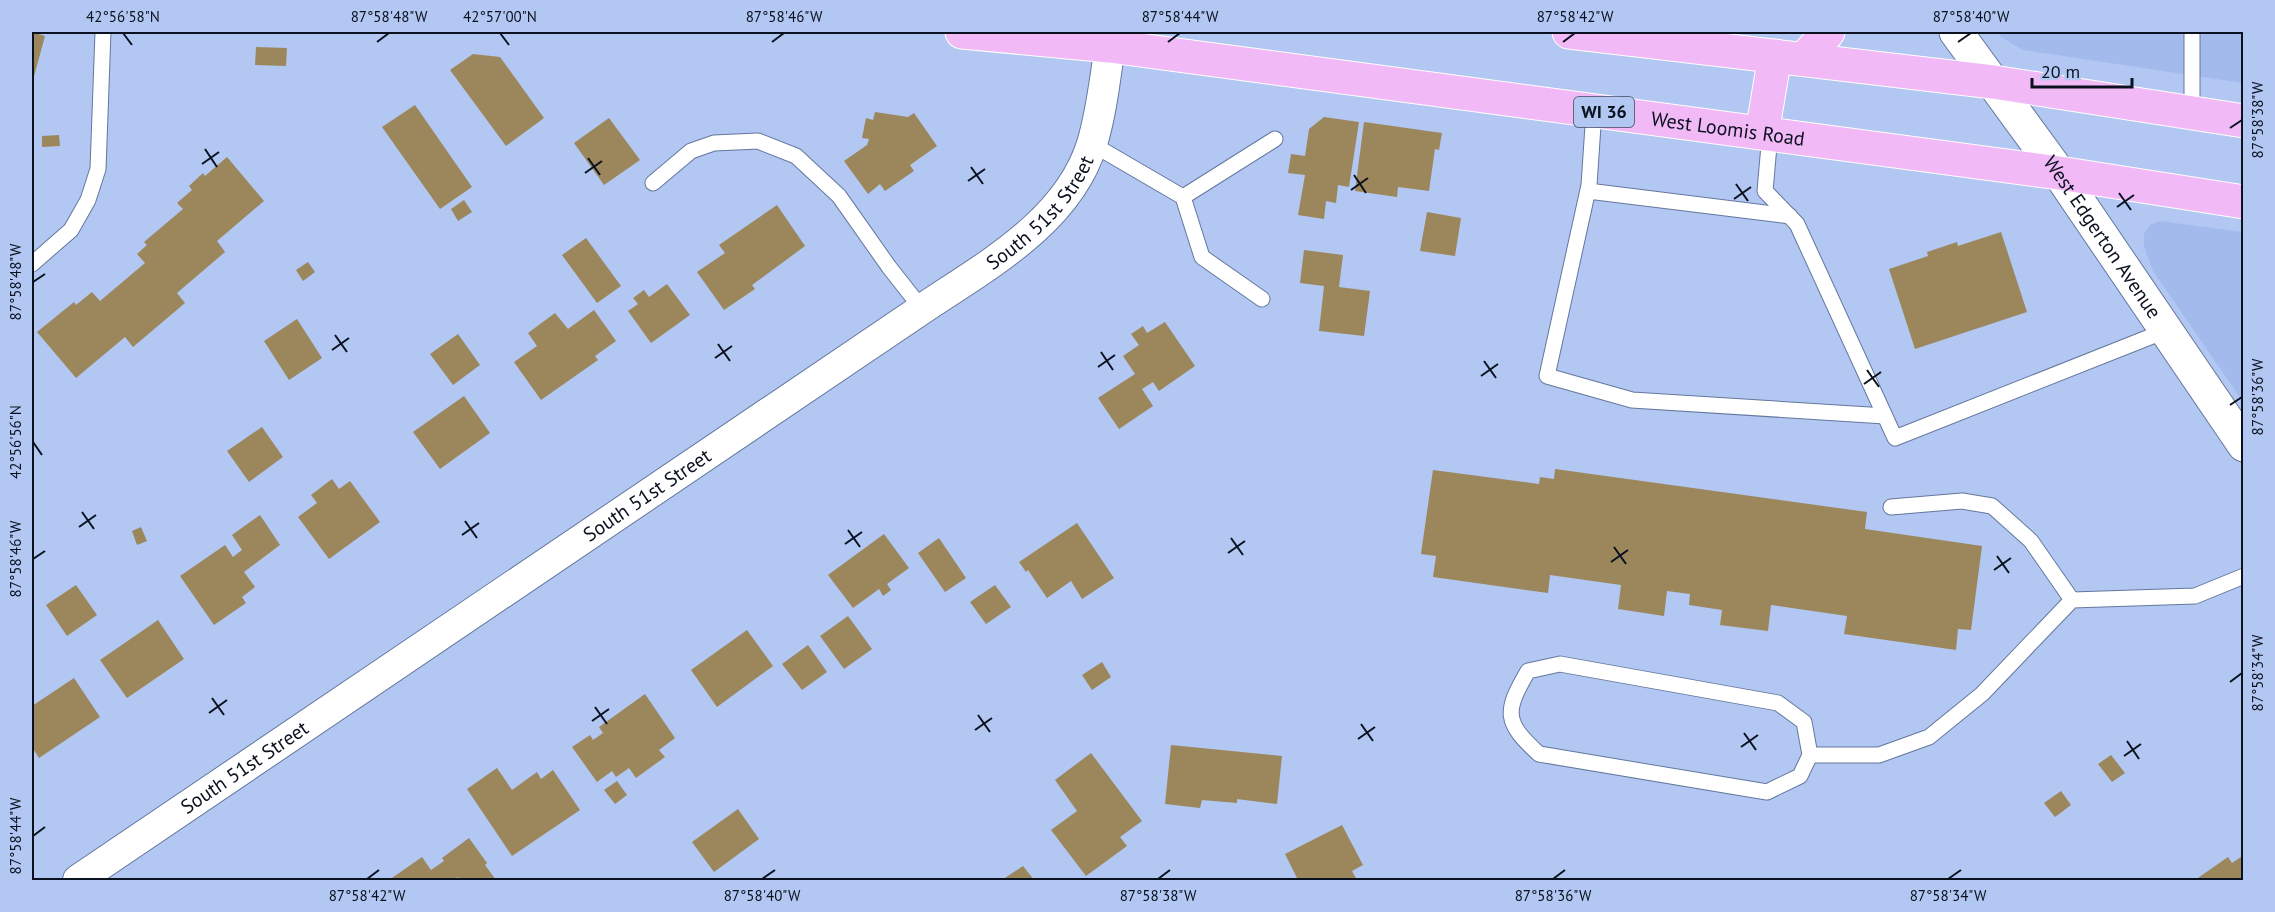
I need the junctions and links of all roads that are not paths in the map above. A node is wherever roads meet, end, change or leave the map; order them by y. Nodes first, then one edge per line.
1 (103, 32) edge
2 (962, 32) edge
3 (1569, 32) edge
4 (1828, 32) edge
5 (1956, 32) edge
6 (2192, 32) edge
7 (1679, 38) edge
8 (1111, 39) edge
9 (1790, 58) junction
10 (1993, 82) junction
11 (1594, 111) junction
12 (2192, 113) junction
13 (2244, 121) edge
14 (1766, 134) junction
15 (1275, 140) dead end
16 (1092, 144) junction
17 (2059, 173) junction
18 (653, 183) dead end
19 (1588, 191) junction
20 (1183, 197) junction
21 (2244, 202) edge
22 (1790, 216) junction
23 (32, 264) edge
24 (1262, 299) dead end
25 (922, 309) junction
26 (2165, 331) junction
27 (1885, 416) junction
28 (2244, 445) edge
29 (1891, 507) dead end
30 (2244, 576) edge
31 (2072, 600) junction
32 (1810, 755) junction
33 (78, 880) edge

1 - 23 lane
2 - 8 main road, West Loomis Road / WI 36
3 - 7 main road
4 - 9 main road
5 - 10 street, West Edgerton Avenue
6 - 12 lane
7 - 9 main road
8 - 11 main road, West Loomis Road / WI 36
8 - 16 street, South 51st Street
9 - 10 main road
9 - 14 main road
10 - 12 main road
10 - 17 street, West Edgerton Avenue
11 - 14 main road, West Loomis Road / WI 36
11 - 19 lane
12 - 13 main road
14 - 17 main road, West Loomis Road / WI 36
14 - 22 lane
15 - 20 lane
16 - 20 lane
16 - 25 street, South 51st Street
17 - 21 main road, West Loomis Road / WI 36
17 - 26 street, West Edgerton Avenue
18 - 25 lane
19 - 22 lane
19 - 27 lane
20 - 24 lane
22 - 27 lane
25 - 33 street, South 51st Street
26 - 27 lane
26 - 28 street, West Edgerton Avenue
29 - 31 lane
30 - 31 lane
31 - 32 lane
32 - 32 lane

